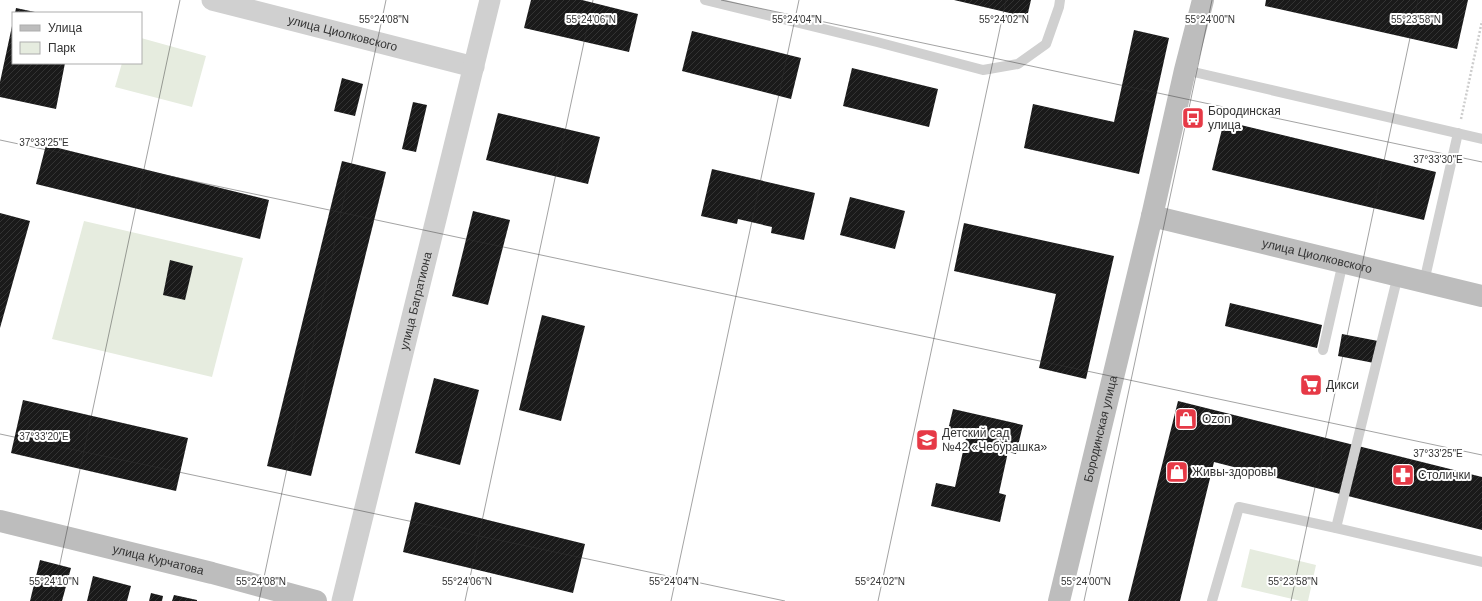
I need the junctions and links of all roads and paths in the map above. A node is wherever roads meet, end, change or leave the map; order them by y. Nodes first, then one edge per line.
1 (212, 0) edge
2 (490, 0) edge
3 (704, 0) edge
4 (1060, 0) edge
5 (1203, 0) edge
6 (1482, 21) edge
7 (474, 66) junction
8 (1185, 70) junction
9 (1458, 133) junction
10 (1482, 138) edge
11 (1152, 216) junction
12 (1344, 262) junction
13 (1398, 275) junction
14 (1424, 282) junction
15 (1482, 296) edge
16 (1323, 350) dead end
17 (0, 521) edge
18 (1336, 528) junction
19 (1482, 562) edge
20 (316, 601) edge
21 (342, 601) edge
22 (1059, 601) edge
23 (1212, 601) edge

1 - 7 street, улица Циолковского
2 - 7 street, улица Багратиона
3 - 4 lane
5 - 8 street, Бородинская улица
6 - 9 path
7 - 21 street, улица Багратиона
8 - 9 lane
8 - 11 street, Бородинская улица
9 - 10 lane
9 - 14 lane
11 - 12 street, улица Циолковского
11 - 22 street, Бородинская улица
12 - 13 street, улица Циолковского
12 - 16 lane
13 - 14 street, улица Циолковского
13 - 18 lane
14 - 15 street, улица Циолковского
17 - 20 street, улица Курчатова
18 - 19 lane
18 - 23 lane

